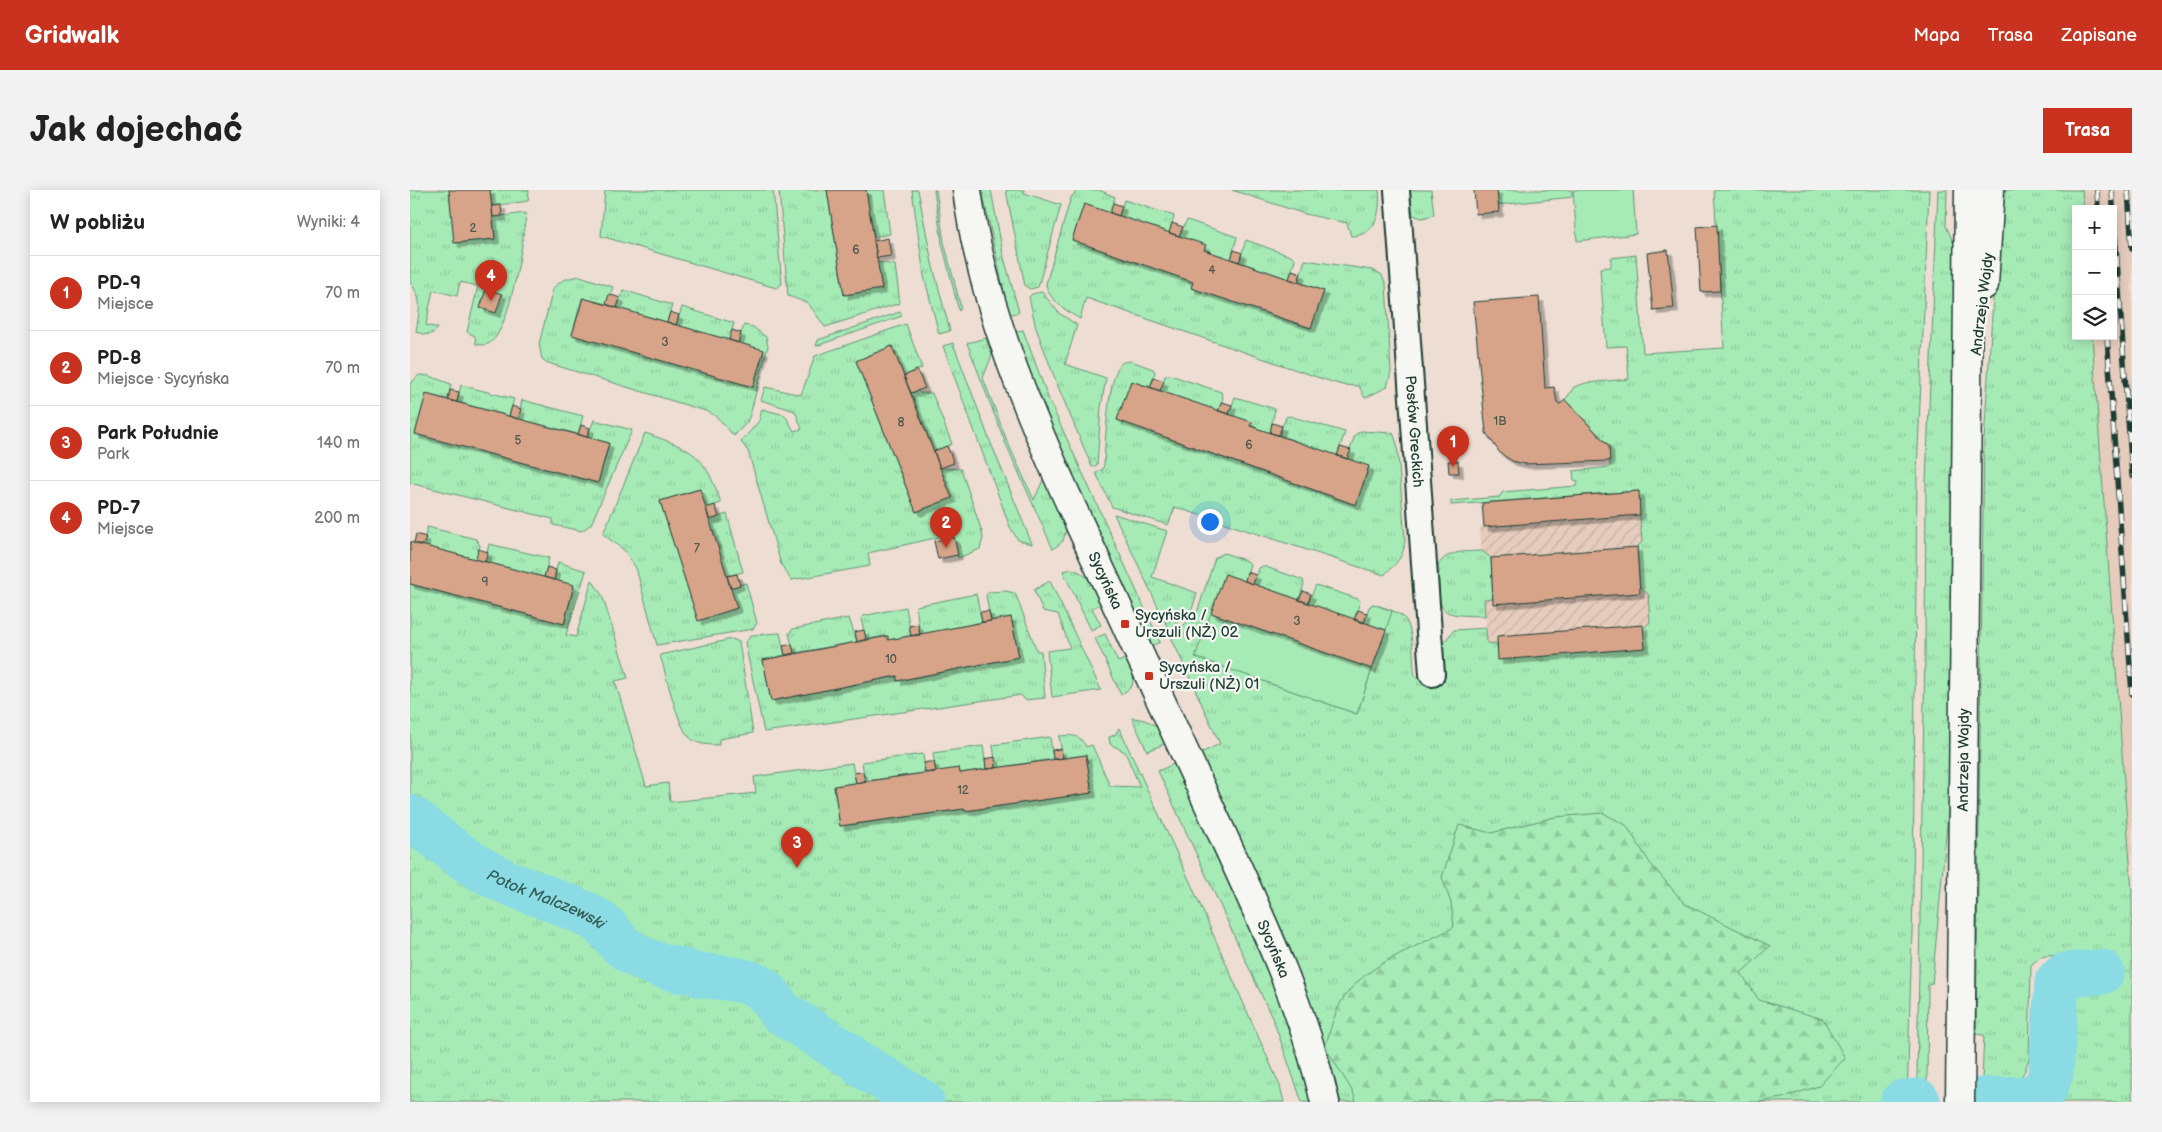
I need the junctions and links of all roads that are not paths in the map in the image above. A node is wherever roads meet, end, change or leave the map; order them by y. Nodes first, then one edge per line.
1 (967, 190) edge
2 (1396, 190) edge
3 (1969, 190) edge
4 (1990, 190) edge
5 (1968, 418) junction
6 (1432, 674) dead end
7 (1325, 1102) edge
8 (1960, 1102) edge

1 - 7 main road, Sycyńska
2 - 6 street, Posłów Greckich
3 - 5 main road, Andrzeja Wajdy
4 - 5 main road, Andrzeja Wajdy
5 - 8 main road, Andrzeja Wajdy

